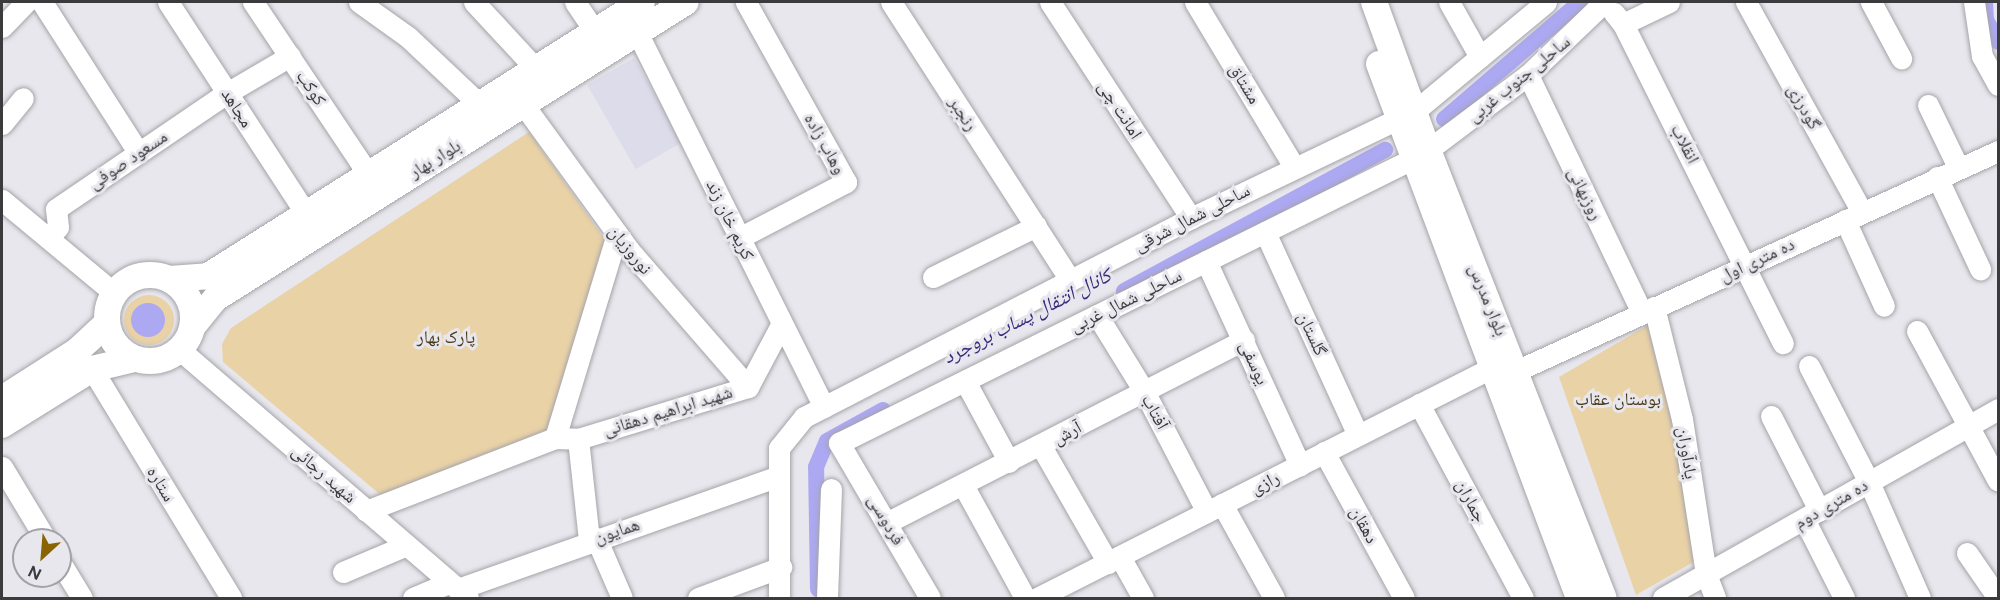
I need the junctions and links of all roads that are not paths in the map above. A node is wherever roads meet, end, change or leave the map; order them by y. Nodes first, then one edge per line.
1 (26, 2) edge
2 (42, 2) edge
3 (168, 2) edge
4 (253, 2) edge
5 (361, 2) edge
6 (474, 2) edge
7 (575, 2) edge
8 (642, 2) edge
9 (686, 2) edge
10 (746, 2) edge
11 (891, 2) edge
12 (1050, 2) edge
13 (1195, 2) edge
14 (1356, 2) edge
15 (1374, 2) edge
16 (1449, 2) edge
17 (1546, 2) edge
18 (1604, 2) edge
19 (1669, 2) edge
20 (1746, 2) edge
21 (1871, 2) edge
22 (1974, 2) edge
23 (1623, 24) junction
24 (2, 27) edge
25 (595, 32) junction
26 (637, 33) junction
27 (290, 56) junction
28 (1480, 57) junction
29 (1901, 58) dead end
30 (536, 69) junction
31 (1528, 75) junction
32 (1998, 85) edge
33 (227, 93) junction
34 (23, 98) dead end
35 (480, 104) junction
36 (523, 104) junction
37 (1928, 105) dead end
38 (1408, 114) junction
39 (2, 124) edge
40 (441, 142) junction
41 (1998, 151) edge
42 (138, 152) junction
43 (1420, 155) junction
44 (1294, 167) junction
45 (1958, 167) junction
46 (369, 175) junction
47 (1936, 177) junction
48 (2, 200) edge
49 (306, 214) junction
50 (1853, 216) junction
51 (1191, 218) junction
52 (1035, 226) junction
53 (1265, 232) junction
54 (617, 234) junction
55 (49, 238) junction
56 (740, 238) junction
57 (1206, 261) junction
58 (1746, 265) junction
59 (1980, 269) dead end
60 (933, 277) dead end
61 (169, 279) junction
62 (1070, 280) junction
63 (114, 293) junction
64 (1884, 306) dead end
65 (1648, 310) junction
66 (1098, 315) junction
67 (107, 323) junction
68 (782, 325) junction
69 (193, 326) junction
70 (1917, 331) dead end
71 (1244, 340) junction
72 (1783, 343) dead end
73 (180, 350) junction
74 (134, 358) junction
75 (1809, 366) dead end
76 (92, 369) junction
77 (1504, 369) junction
78 (965, 381) junction
79 (748, 387) junction
80 (1144, 391) junction
81 (2, 399) edge
82 (1419, 404) junction
83 (824, 407) junction
84 (1998, 409) edge
85 (1771, 416) dead end
86 (2, 424) edge
87 (1970, 425) junction
88 (1358, 435) junction
89 (555, 438) junction
90 (578, 439) junction
91 (839, 443) joint
92 (1041, 446) junction
93 (1324, 452) junction
94 (1009, 462) junction
95 (1300, 465) junction
96 (2, 467) edge
97 (778, 476) junction
98 (1998, 481) edge
99 (1869, 482) junction
100 (963, 485) junction
101 (831, 489) dead end
102 (1215, 508) junction
103 (366, 511) junction
104 (1811, 515) junction
105 (888, 522) junction
106 (39, 528) edge
107 (593, 539) junction
108 (407, 545) junction
109 (1967, 553) dead end
110 (1114, 560) junction
111 (781, 567) junction
112 (343, 572) dead end
113 (1706, 574) junction
114 (72, 582) edge
115 (458, 590) edge
116 (82, 598) edge
117 (231, 598) edge
118 (413, 598) edge
119 (622, 598) edge
120 (698, 598) edge
121 (779, 598) edge
122 (826, 598) edge
123 (930, 598) edge
124 (1025, 598) edge
125 (1038, 598) edge
126 (1143, 598) edge
127 (1274, 598) edge
128 (1404, 598) edge
129 (1523, 598) edge
130 (1579, 598) edge
131 (1604, 598) edge
132 (1663, 598) edge
133 (1715, 598) edge
134 (1844, 598) edge
135 (1920, 598) edge
136 (1998, 598) edge

1 - 24 street
2 - 42 street
3 - 33 street, مجاهد
4 - 27 street, کوکب
5 - 35 street
6 - 30 street
7 - 25 street
8 - 25 main road, بلوار بهار
9 - 26 main road, بلوار بهار
10 - 56 street, وهاب زاده
11 - 52 street, رنجبر
12 - 51 street, امانت چی
13 - 44 street, مشتاق
14 - 38 main road, بلوار مدرس
15 - 38 main road, بلوار مدرس
16 - 28 street
17 - 28 street, ساحلی شمال شرقی
18 - 23 street, انقلاب
18 - 31 street, ساحلی جنوب غربی
19 - 23 street
20 - 50 street, گودرزی
21 - 29 street
22 - 32 street
23 - 58 street, انقلاب
25 - 30 main road, بلوار بهار
26 - 36 main road, بلوار بهار
26 - 56 street, کریم خان زند
27 - 33 street, مسعود صوفی
27 - 46 street, کوکب
28 - 38 street, ساحلی شمال شرقی
30 - 35 main road, بلوار بهار
31 - 43 street, ساحلی جنوب غربی
31 - 65 street, روزبهانی
33 - 42 street, مسعود صوفی
33 - 49 street, مجاهد
34 - 39 street
35 - 40 main road, بلوار بهار
36 - 40 main road, بلوار بهار
36 - 54 street, نوروزیان
37 - 45 street
38 - 43 main road, بلوار مدرس
38 - 44 street, ساحلی شمال شرقی
40 - 46 main road, بلوار بهار
40 - 69 main road, بلوار بهار
41 - 45 street, ده متری اول
42 - 55 street, مسعود صوفی
43 - 53 street, ساحلی شمال غربی
43 - 77 main road, بلوار مدرس
44 - 51 street, ساحلی شمال شرقی
45 - 47 street, ده متری اول
46 - 49 main road, بلوار بهار
47 - 50 street, ده متری اول
47 - 59 street
48 - 55 street
49 - 61 main road, بلوار بهار
50 - 58 street, ده متری اول
50 - 64 street, گودرزی
51 - 62 street, ساحلی شمال شرقی
52 - 60 street
52 - 62 street, رنجبر
53 - 57 street, ساحلی شمال غربی
53 - 88 street, گلستان
54 - 79 street, نوروزیان
54 - 89 street
55 - 63 street
56 - 68 street, کریم خان زند
57 - 66 street, ساحلی شمال غربی
57 - 71 street, یوسفی
58 - 65 street, ده متری اول
58 - 72 street, انقلاب
61 - 63 main road
61 - 69 main road
62 - 83 street, ساحلی شمال شرقی
63 - 67 main road
65 - 77 street, ده متری اول
65 - 113 street, یادآوران
66 - 78 street, ساحلی شمال غربی
66 - 80 street, آفتاب
67 - 74 main road
67 - 81 main road
68 - 79 street, شهید ابراهیم دهقانی
68 - 83 street, کریم خان زند
69 - 73 main road
70 - 87 street
71 - 80 street, آرش
71 - 95 street, یوسفی
73 - 74 main road
73 - 103 street, شهید رجائی
74 - 76 main road
75 - 99 street
76 - 86 main road
76 - 117 street, ستاره
77 - 82 street, رازی
77 - 130 main road, بلوار مدرس
77 - 131 main road, بلوار مدرس
78 - 91 street, ساحلی شمال غربی
78 - 94 street
79 - 90 street, شهید ابراهیم دهقانی
80 - 92 street, آرش
80 - 102 street, آفتاب
82 - 88 street, رازی
82 - 129 street, جماران
83 - 97 street, ساحلی شمال شرقی
84 - 87 street, ده متری دوم
85 - 104 street
87 - 98 street
87 - 99 street, ده متری دوم
88 - 93 street, رازی
89 - 90 street, شهید ابراهیم دهقانی
89 - 103 street, شهید ابراهیم دهقانی
90 - 107 street
91 - 105 street, فردوسی
92 - 94 street, آرش
92 - 110 street
93 - 95 street, رازی
93 - 128 street, دهقان
94 - 100 street, آرش
95 - 102 street, رازی
96 - 106 street
97 - 107 street, همایون
97 - 111 street, ساحلی شمال شرقی
99 - 104 street, ده متری دوم
99 - 135 street
100 - 105 street, آرش
100 - 124 street
101 - 122 street
102 - 110 street, رازی
102 - 127 street, آفتاب
103 - 108 street, شهید رجائی
104 - 113 street, ده متری دوم
104 - 134 street
105 - 123 street, فردوسی
107 - 115 street, همایون
107 - 119 street
108 - 112 street
108 - 115 street, شهید رجائی
109 - 136 street
110 - 125 street, رازی
110 - 126 street
111 - 120 street
111 - 121 street, ساحلی شمال شرقی
113 - 132 street, ده متری دوم
113 - 133 street, یادآوران
114 - 116 street
115 - 118 street, همایون

